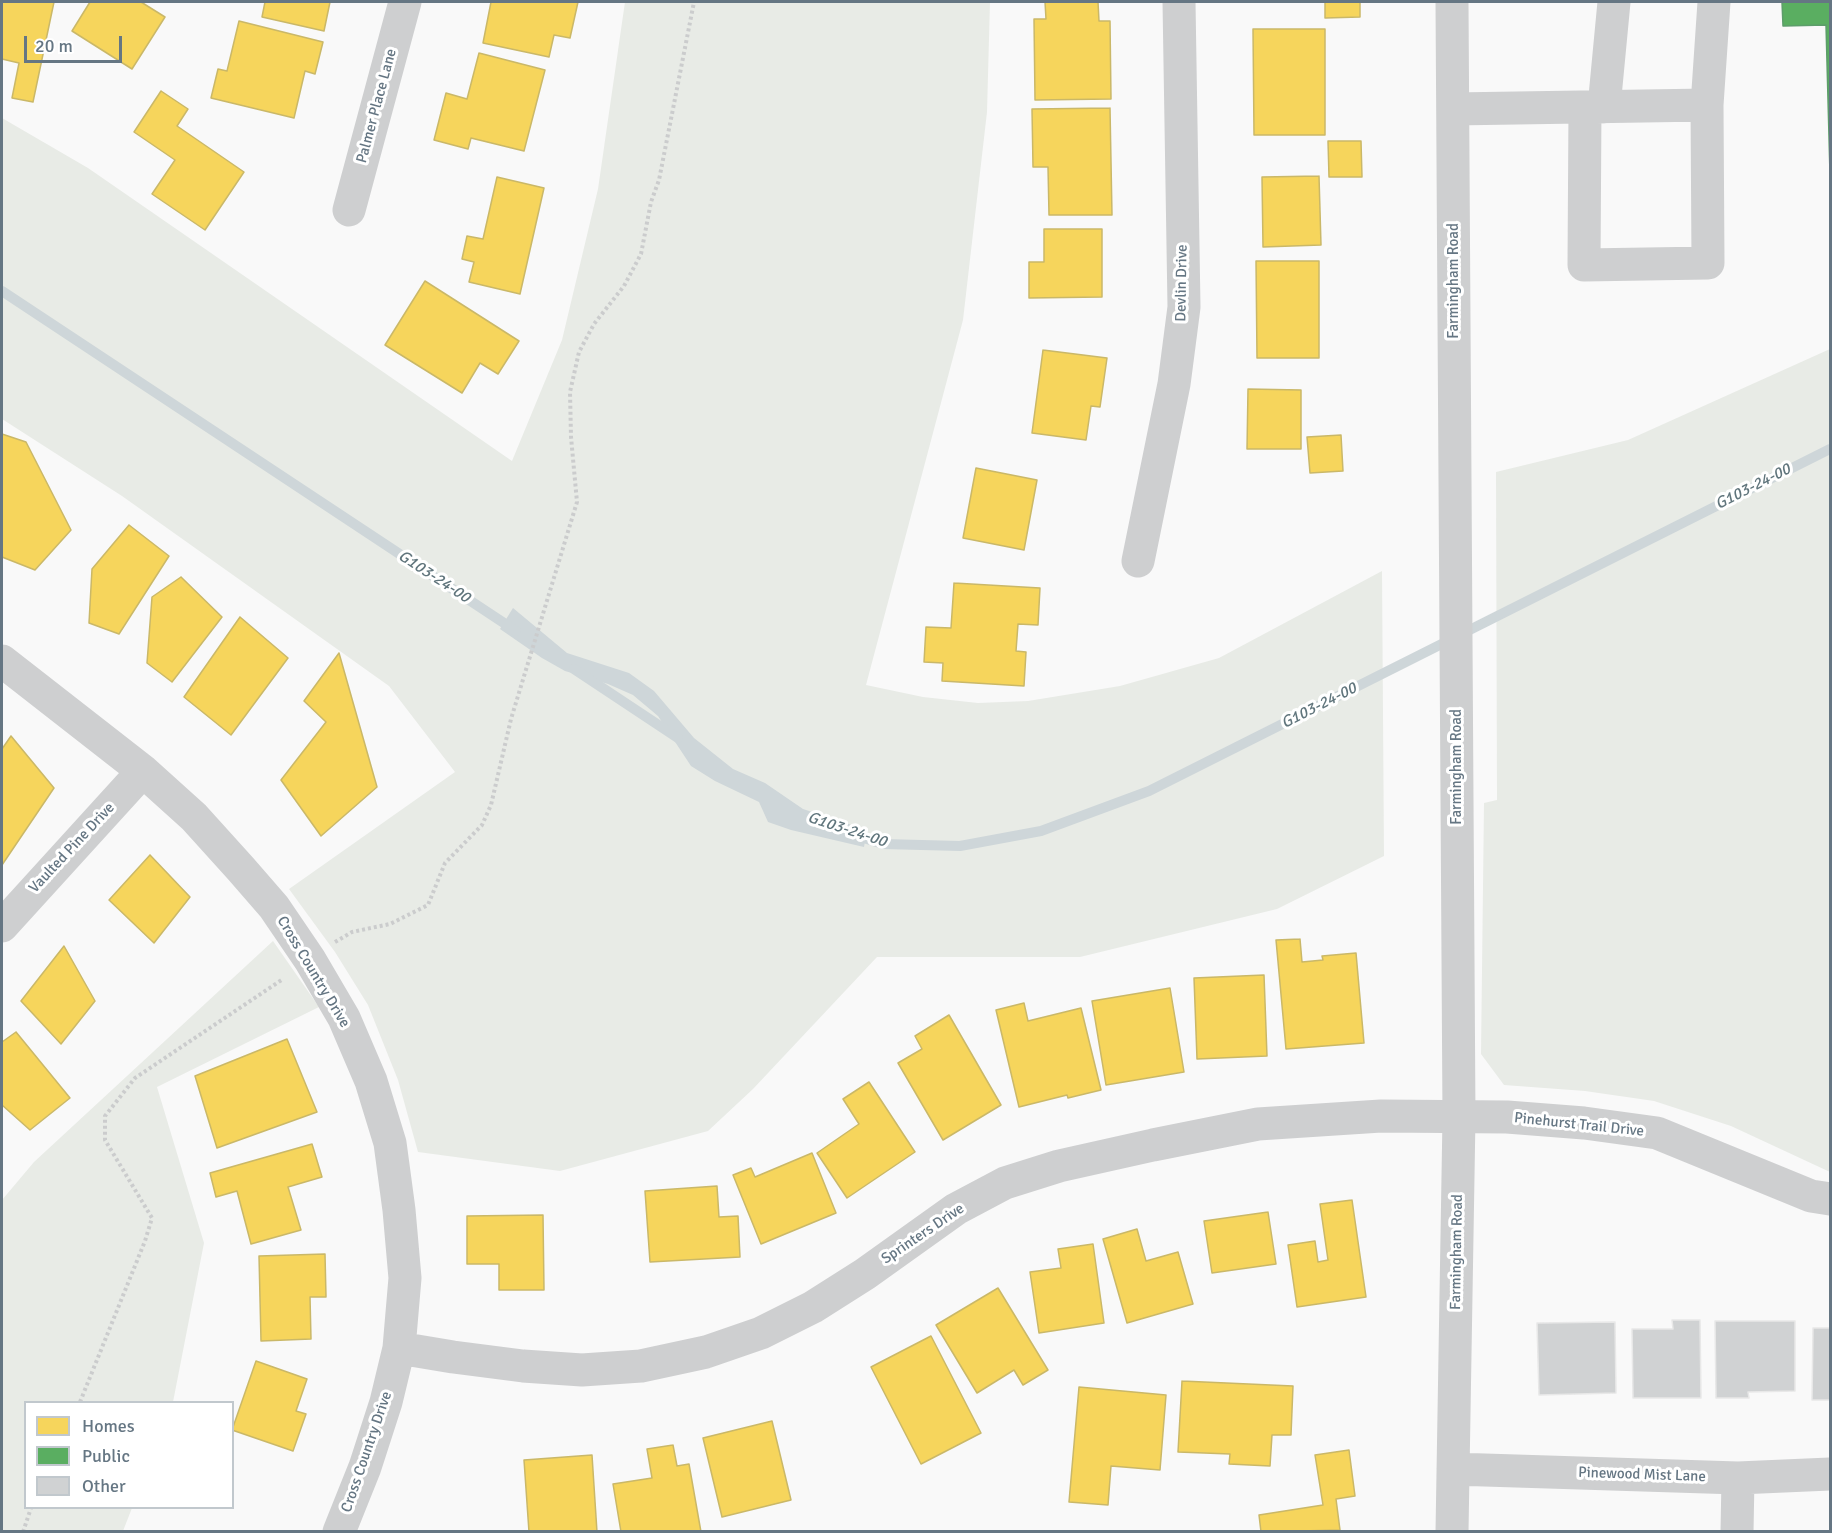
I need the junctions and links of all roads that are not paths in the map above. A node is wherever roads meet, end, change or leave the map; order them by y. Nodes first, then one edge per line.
1 (405, 2) edge
2 (1179, 2) edge
3 (1452, 2) edge
4 (1614, 2) edge
5 (1714, 2) edge
6 (1707, 105) junction
7 (1594, 107) junction
8 (1453, 109) junction
9 (349, 210) dead end
10 (1138, 561) dead end
11 (2, 661) edge
12 (144, 771) junction
13 (2, 926) edge
14 (1459, 1117) junction
15 (1830, 1199) edge
16 (399, 1347) junction
17 (1453, 1469) junction
18 (1830, 1474) edge
19 (1738, 1478) junction
20 (339, 1532) edge
21 (1452, 1532) edge
22 (1737, 1532) edge

1 - 9 street, Palmer Place Lane
2 - 10 street, Devlin Drive
3 - 8 street, Farmingham Road
4 - 7 street
5 - 6 street
6 - 7 street
6 - 7 street
7 - 8 street
8 - 14 street, Farmingham Road
11 - 12 street, Cross Country Drive
12 - 13 street, Vaulted Pine Drive
12 - 16 street, Cross Country Drive
14 - 15 street, Pinehurst Trail Drive
14 - 16 street, Sprinters Drive
14 - 17 street, Farmingham Road
16 - 20 street, Cross Country Drive
17 - 19 street, Pinewood Mist Lane
17 - 21 street, Farmingham Road
18 - 19 street, Pinewood Mist Lane
19 - 22 street

